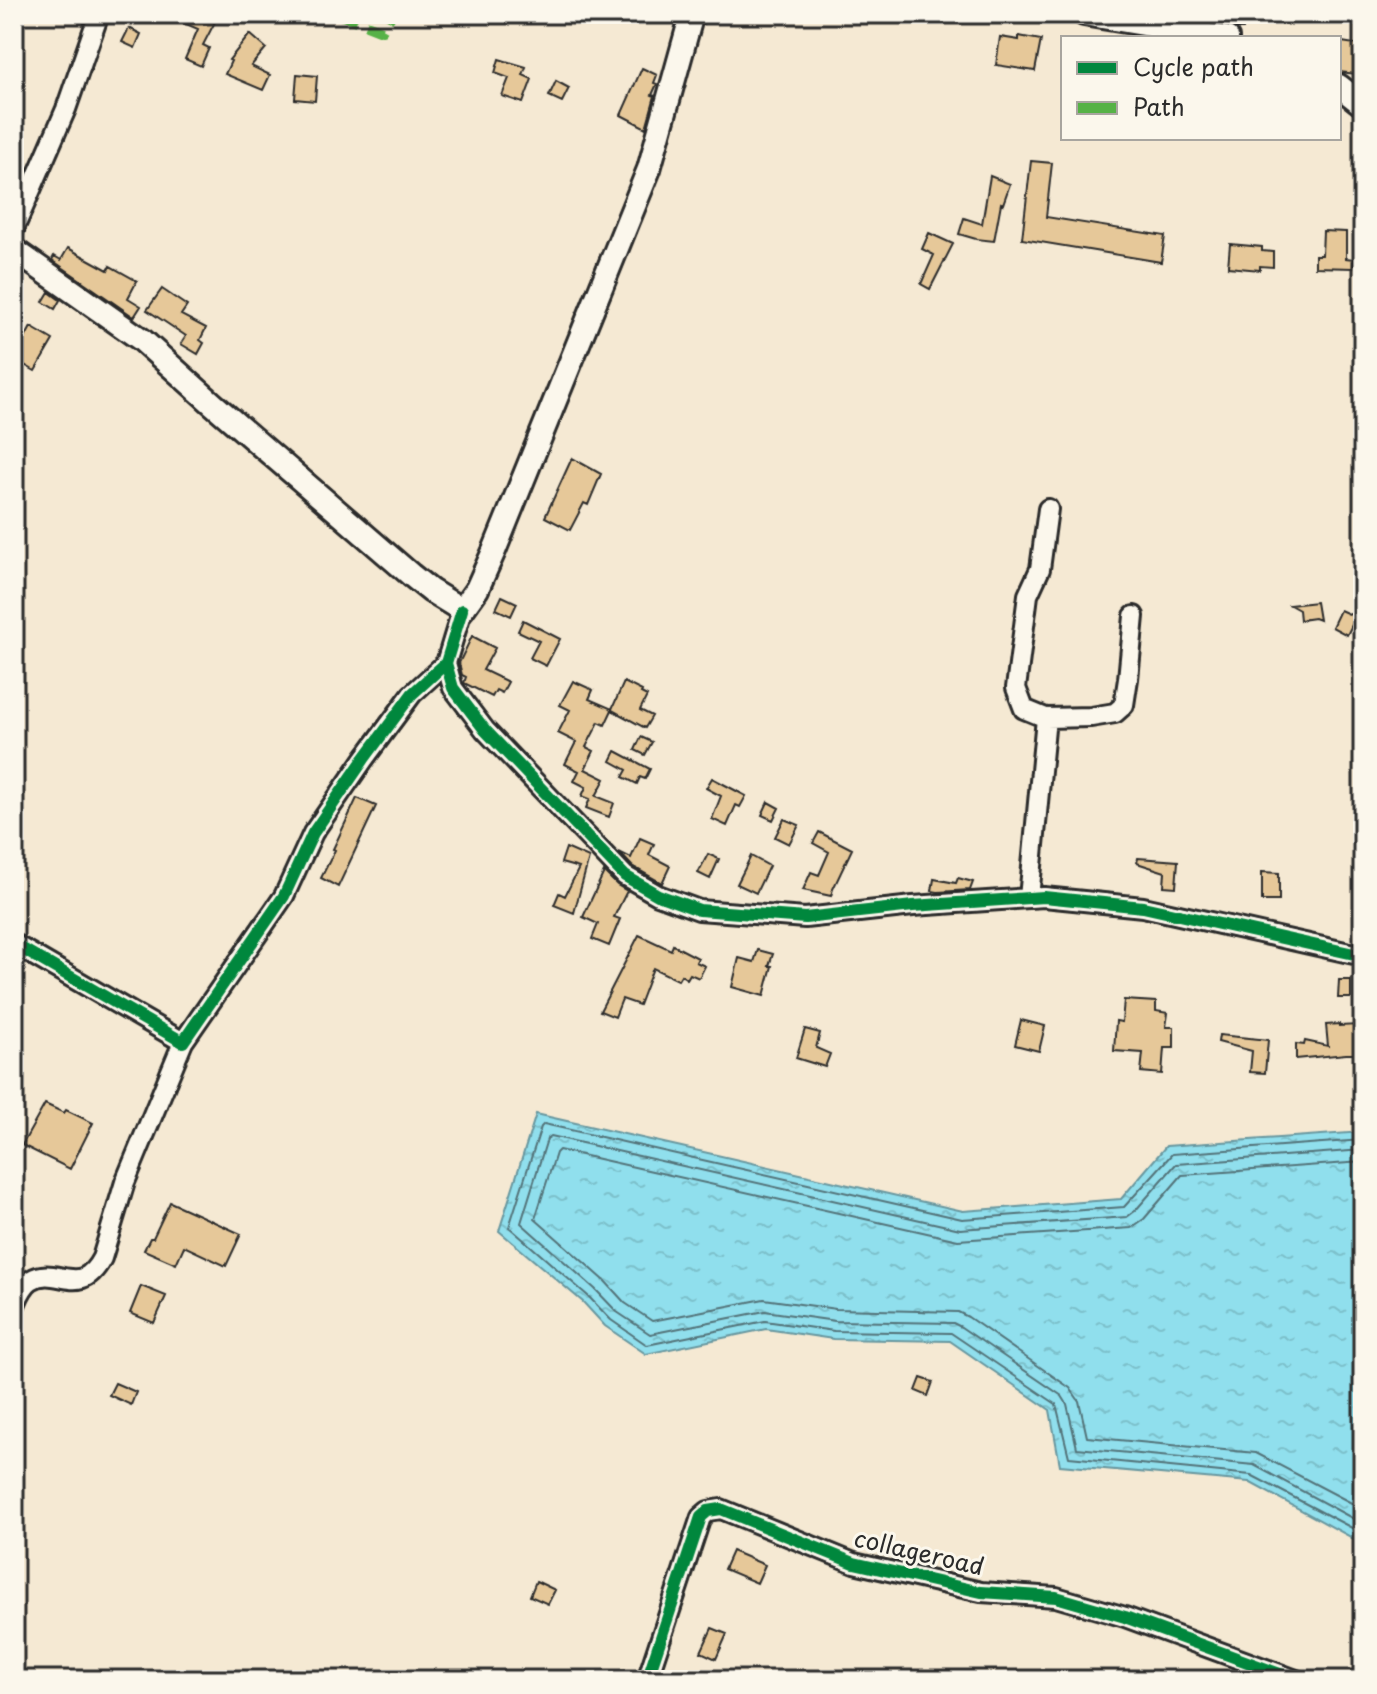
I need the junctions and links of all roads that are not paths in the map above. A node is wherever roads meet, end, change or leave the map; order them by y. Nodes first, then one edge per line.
1 (99, 14) edge
2 (692, 14) edge
3 (1084, 14) edge
4 (1215, 36) edge
5 (1341, 88) edge
6 (1363, 105) edge
7 (14, 229) edge
8 (14, 250) edge
9 (1048, 509) dead end
10 (462, 610) junction
11 (1134, 616) dead end
12 (446, 663) junction
13 (1046, 718) junction
14 (1029, 898) junction
15 (14, 944) edge
16 (1363, 956) edge
17 (183, 1042) junction
18 (14, 1307) edge
19 (647, 1680) edge
20 (1296, 1680) edge

1 - 7 street
2 - 10 main road
3 - 4 main road
5 - 6 main road
8 - 10 main road
9 - 13 street
10 - 12 street
11 - 13 street
12 - 14 street
12 - 17 street
13 - 14 street
14 - 16 street
15 - 17 street
17 - 18 street
19 - 20 street, collageroad

